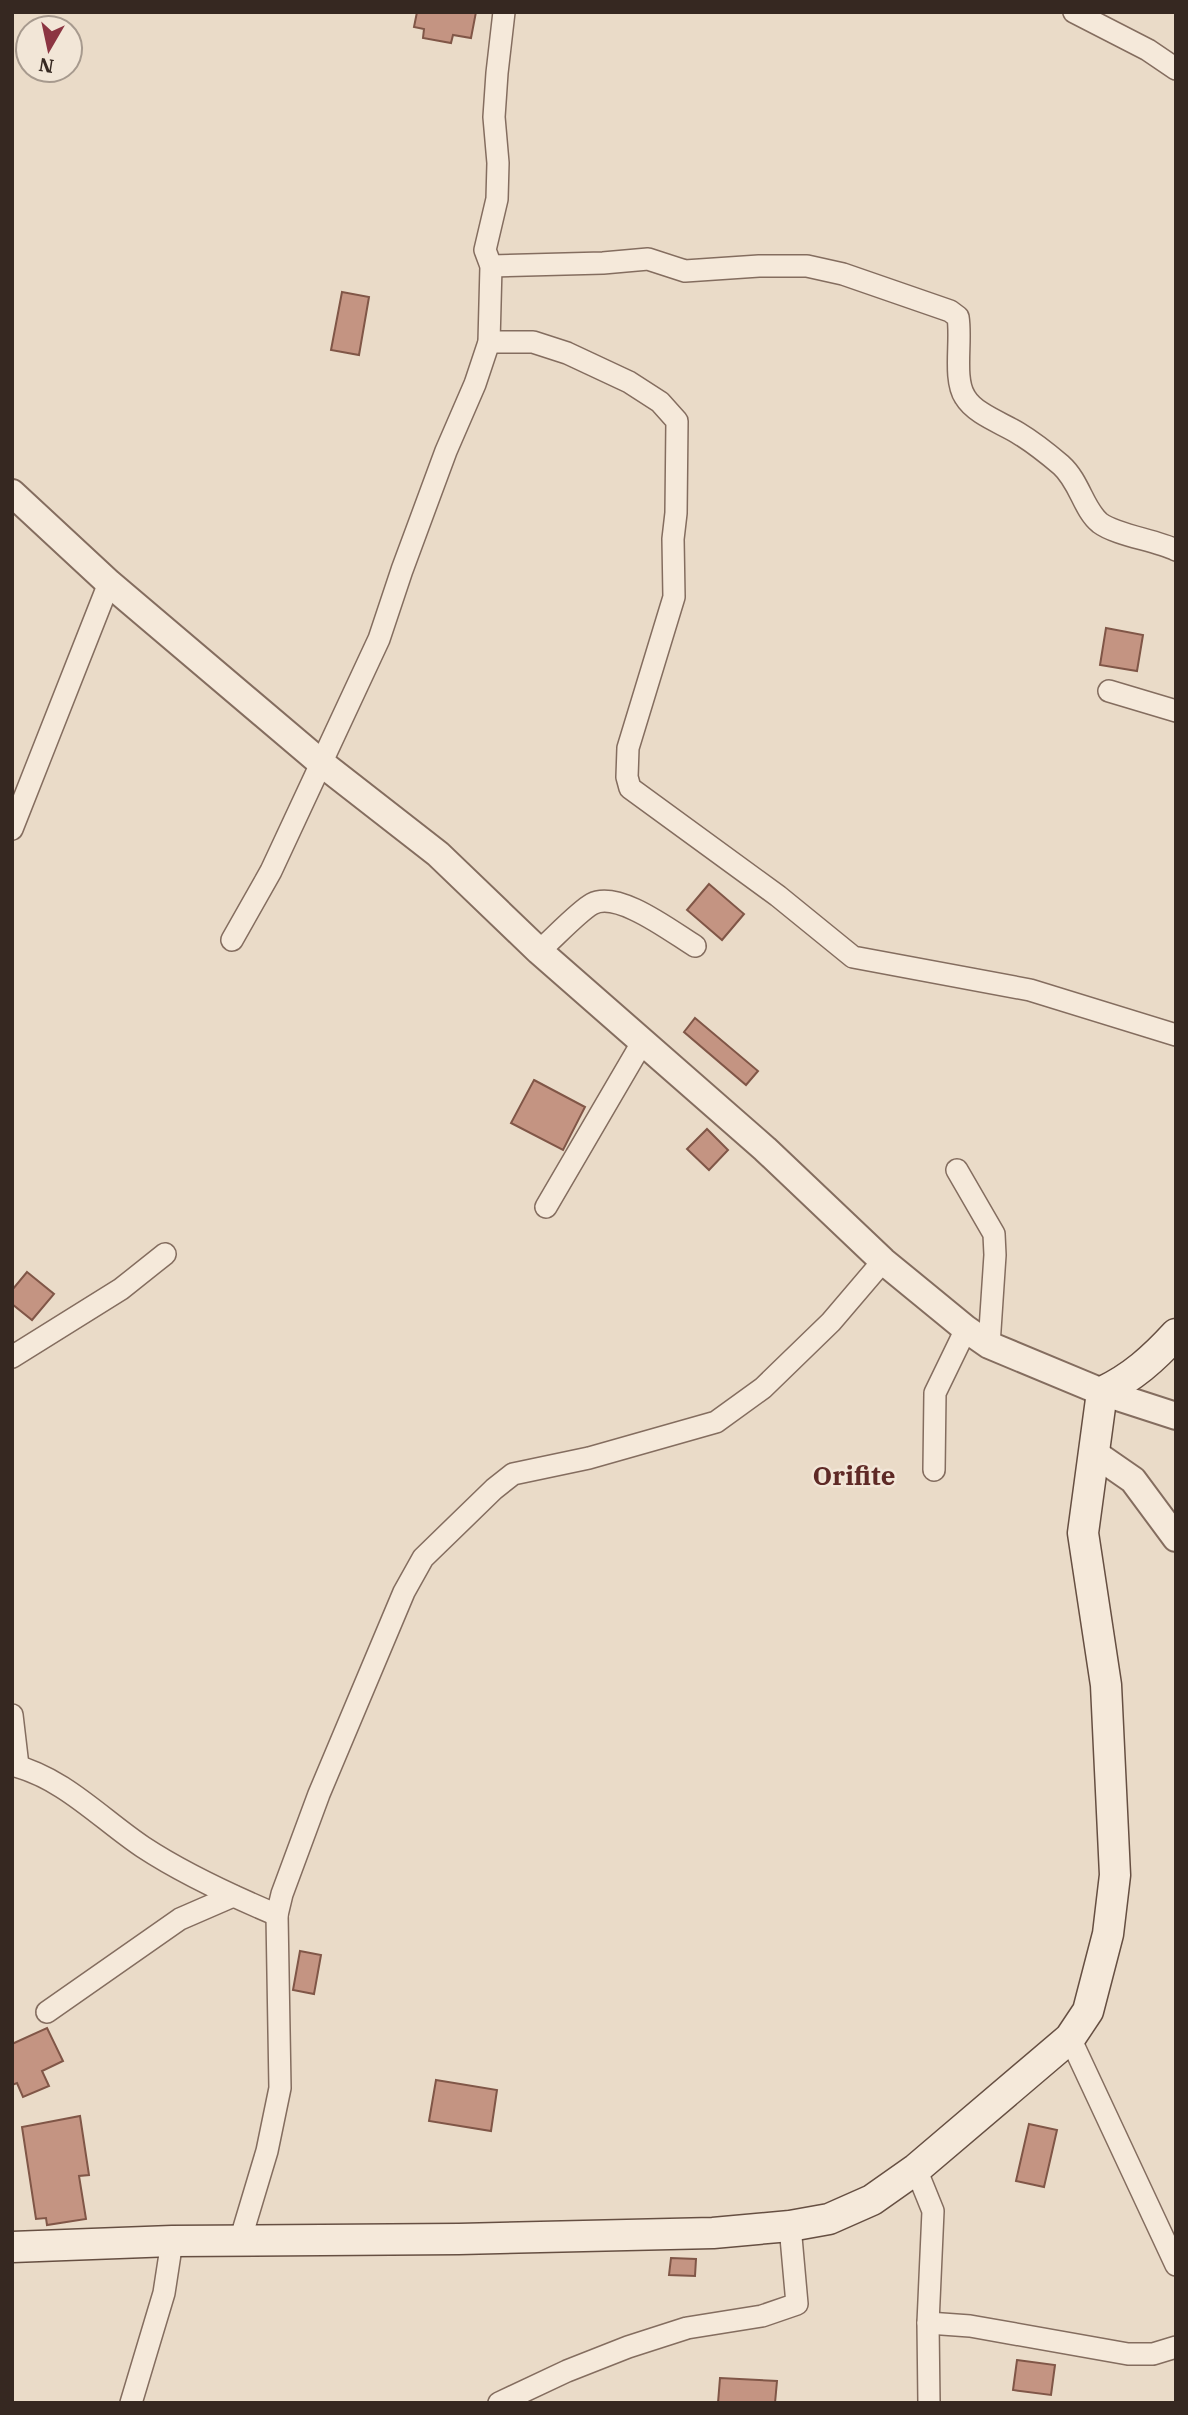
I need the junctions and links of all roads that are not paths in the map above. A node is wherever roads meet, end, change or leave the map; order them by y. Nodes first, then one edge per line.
1 (504, 12) edge
2 (1074, 12) edge
3 (1176, 69) edge
4 (491, 266) junction
5 (489, 342) junction
6 (12, 494) edge
7 (1176, 550) edge
8 (109, 583) junction
9 (1109, 691) dead end
10 (1176, 711) edge
11 (320, 762) junction
12 (12, 830) edge
13 (232, 940) dead end
14 (695, 946) dead end
15 (539, 951) junction
16 (1176, 1035) edge
17 (643, 1041) junction
18 (957, 1170) dead end
19 (546, 1207) dead end
20 (165, 1254) dead end
21 (883, 1261) junction
22 (966, 1329) junction
23 (1176, 1334) edge
24 (989, 1345) junction
25 (12, 1357) edge
26 (1102, 1392) junction
27 (1176, 1416) edge
28 (1094, 1453) junction
29 (934, 1470) dead end
30 (1176, 1538) edge
31 (12, 1714) edge
32 (15, 1766) edge
33 (233, 1896) junction
34 (277, 1915) junction
35 (47, 2012) dead end
36 (1070, 2038) junction
37 (916, 2169) junction
38 (790, 2225) junction
39 (172, 2241) junction
40 (240, 2241) junction
41 (12, 2247) edge
42 (1176, 2265) edge
43 (928, 2323) junction
44 (1176, 2347) edge
45 (131, 2403) edge
46 (499, 2403) edge
47 (929, 2403) edge

1 - 4 street
2 - 3 street
4 - 5 street
4 - 7 street
5 - 11 street
5 - 16 street
6 - 8 street
8 - 11 street
8 - 12 street
9 - 10 street
11 - 13 street
11 - 15 street
14 - 15 street
15 - 17 street
17 - 19 street
17 - 21 street
18 - 24 street
20 - 25 street
21 - 22 street
21 - 34 street
22 - 24 street
22 - 29 street
23 - 26 main road
24 - 26 street
26 - 27 street
26 - 28 main road
28 - 30 street
28 - 36 main road
31 - 32 street
32 - 33 street
33 - 34 street
33 - 35 street
34 - 40 street
36 - 37 main road
36 - 42 street
37 - 38 main road
37 - 43 street
38 - 40 main road
38 - 46 street
39 - 40 main road
39 - 41 main road
39 - 45 street
43 - 44 street
43 - 47 street

